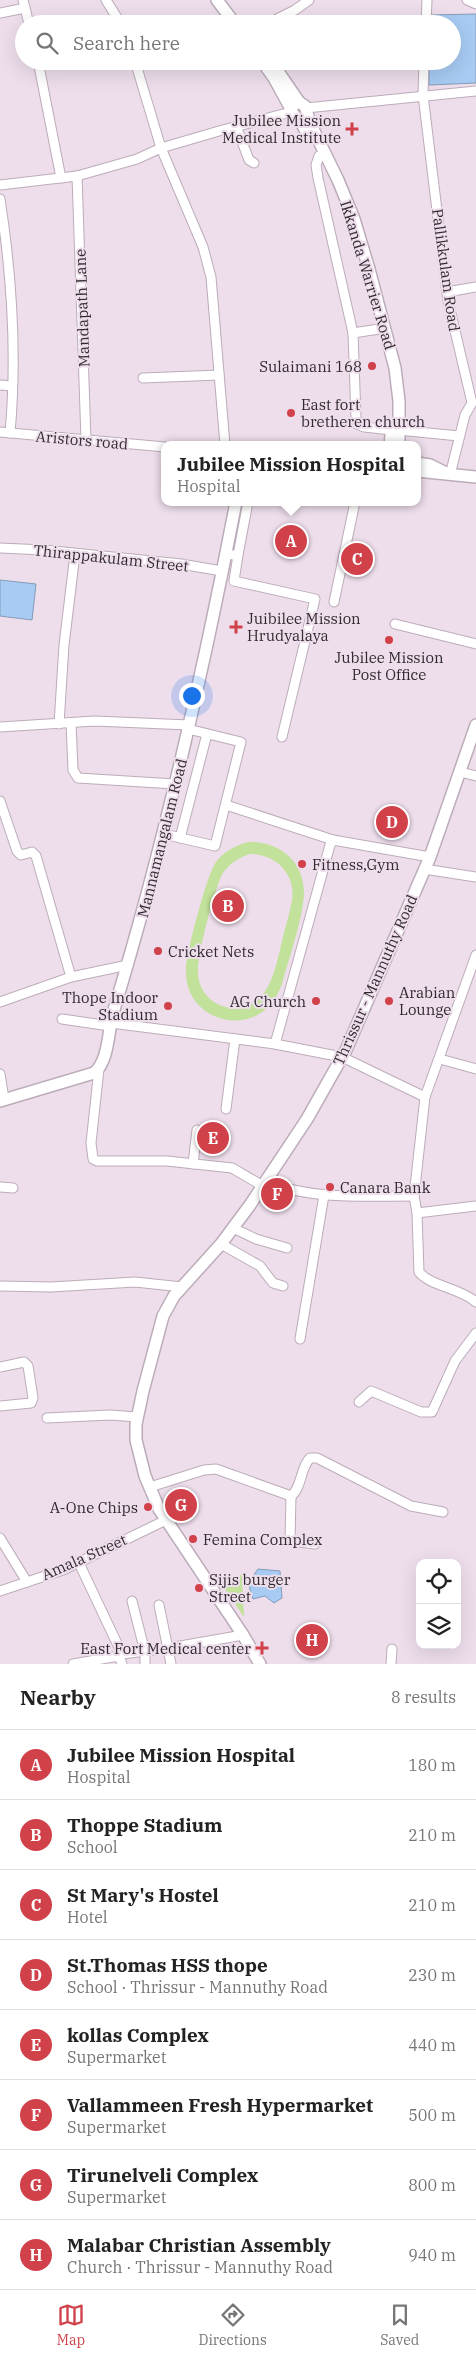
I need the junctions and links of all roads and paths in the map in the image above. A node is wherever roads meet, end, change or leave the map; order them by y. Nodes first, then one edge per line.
1 (106, 0) edge
2 (217, 0) edge
3 (226, 0) edge
4 (309, 0) edge
5 (427, 0) edge
6 (467, 0) edge
7 (24, 4) edge
8 (476, 4) edge
9 (0, 13) edge
10 (115, 15) edge
11 (228, 15) edge
12 (237, 15) edge
13 (285, 15) edge
14 (426, 15) edge
15 (40, 70) edge
16 (138, 70) edge
17 (268, 70) edge
18 (276, 70) edge
19 (424, 70) edge
20 (476, 91) edge
21 (423, 95) junction
22 (298, 110) junction
23 (236, 126) junction
24 (161, 148) junction
25 (319, 156) junction
26 (254, 163) dead end
27 (77, 176) junction
28 (61, 178) junction
29 (0, 185) edge
30 (0, 199) edge
31 (5, 265) edge
32 (476, 287) edge
33 (447, 292) junction
34 (379, 329) junction
35 (353, 333) junction
36 (219, 376) junction
37 (144, 378) dead end
38 (0, 385) edge
39 (12, 386) junction
40 (474, 401) edge
41 (395, 430) junction
42 (0, 432) edge
43 (10, 433) junction
44 (459, 436) junction
45 (86, 440) junction
46 (225, 441) edge
47 (391, 441) edge
48 (398, 441) edge
49 (161, 447) edge
50 (421, 463) edge
51 (421, 471) edge
52 (450, 474) junction
53 (476, 477) edge
54 (235, 506) edge
55 (247, 506) edge
56 (354, 506) edge
57 (0, 548) edge
58 (75, 554) junction
59 (226, 554) junction
60 (238, 555) junction
61 (222, 571) junction
62 (334, 602) dead end
63 (395, 624) dead end
64 (476, 644) edge
65 (71, 723) junction
66 (58, 724) junction
67 (476, 726) edge
68 (0, 727) edge
69 (188, 727) junction
70 (207, 734) junction
71 (282, 737) dead end
72 (460, 772) junction
73 (476, 776) edge
74 (176, 784) junction
75 (0, 801) edge
76 (226, 805) junction
77 (164, 834) junction
78 (180, 838) junction
79 (333, 840) junction
80 (430, 857) junction
81 (424, 869) junction
82 (476, 877) edge
83 (476, 955) edge
84 (128, 965) junction
85 (71, 977) junction
86 (0, 1002) edge
87 (62, 1019) dead end
88 (110, 1024) junction
89 (235, 1039) junction
90 (275, 1044) junction
91 (342, 1057) junction
92 (440, 1059) junction
93 (99, 1069) junction
94 (476, 1070) edge
95 (0, 1074) edge
96 (426, 1097) junction
97 (2, 1100) edge
98 (226, 1110) dead end
99 (197, 1130) dead end
100 (193, 1164) junction
101 (264, 1184) junction
102 (0, 1187) edge
103 (13, 1188) dead end
104 (324, 1195) junction
105 (414, 1196) junction
106 (476, 1206) edge
107 (417, 1213) junction
108 (233, 1228) junction
109 (221, 1244) junction
110 (287, 1248) dead end
111 (0, 1286) edge
112 (283, 1286) dead end
113 (182, 1287) junction
114 (476, 1302) edge
115 (476, 1333) edge
116 (300, 1339) dead end
117 (0, 1367) edge
118 (359, 1402) dead end
119 (0, 1406) edge
120 (137, 1417) junction
121 (47, 1418) dead end
122 (150, 1487) junction
123 (291, 1496) junction
124 (443, 1512) dead end
125 (166, 1520) junction
126 (0, 1538) edge
127 (315, 1544) dead end
128 (79, 1563) junction
129 (27, 1582) junction
130 (0, 1591) edge
131 (132, 1601) dead end
132 (159, 1605) dead end
133 (243, 1635) junction
134 (169, 1648) junction
135 (392, 1650) dead end
136 (145, 1652) junction
137 (121, 1658) edge
138 (79, 1663) edge
139 (145, 1664) edge
140 (171, 1664) edge
141 (260, 1664) edge
142 (391, 1664) edge

1 - 10 street
2 - 11 main road
3 - 12 main road
4 - 13 street
5 - 14 street
6 - 8 street
7 - 9 street
15 - 28 street
16 - 24 street
17 - 22 main road, Ikkanda Warrier Road
18 - 22 main road, Ikkanda Warrier Road
19 - 21 street, Pallikkulam Road
20 - 21 street
21 - 22 street
21 - 33 street, Pallikkulam Road
22 - 23 street
22 - 25 main road, Ikkanda Warrier Road
22 - 41 main road, Ikkanda Warrier Road
23 - 24 street
23 - 26 street
24 - 27 street
24 - 36 street
25 - 34 main road, Ikkanda Warrier Road
25 - 35 street
27 - 28 street
27 - 45 street, Mandapath Lane
28 - 29 street
30 - 31 street
31 - 39 street
32 - 33 street
33 - 40 street, Pallikkulam Road
34 - 35 street
34 - 41 main road, Ikkanda Warrier Road
35 - 41 street
36 - 37 street
36 - 46 street
38 - 39 street
39 - 43 street
40 - 44 street, Pallikkulam Road
41 - 44 street
41 - 47 main road, Ikkanda Warrier Road
41 - 48 main road, Ikkanda Warrier Road
42 - 43 street, Aristors road
43 - 45 street, Aristors road
44 - 52 street, Pallikkulam Road
45 - 49 street, Aristors road
50 - 52 main road
51 - 52 main road
52 - 53 main road
54 - 59 main road, Mannamangalam Road
55 - 60 street
56 - 62 street
57 - 58 street, Thirappakulam Street
58 - 61 street, Thirappakulam Street
58 - 66 street
59 - 60 street
59 - 61 main road, Mannamangalam Road
60 - 71 street
61 - 69 main road, Mannamangalam Road
63 - 64 street
65 - 66 street
65 - 69 street
65 - 74 street
66 - 68 street
67 - 72 main road, Thrissur - Mannuthy Road
69 - 70 street
69 - 74 main road, Mannamangalam Road
70 - 76 street
70 - 78 street
72 - 73 street
72 - 80 main road, Thrissur - Mannuthy Road
74 - 77 main road, Mannamangalam Road
75 - 85 street
76 - 78 street
76 - 79 street
77 - 78 street
77 - 84 main road, Mannamangalam Road
79 - 80 street
79 - 90 street
80 - 81 main road, Thrissur - Mannuthy Road
81 - 82 street
81 - 91 main road, Thrissur - Mannuthy Road
83 - 92 street
84 - 85 street
84 - 88 main road, Mannamangalam Road
85 - 86 street
87 - 88 street
88 - 89 street
88 - 93 main road, Mannamangalam Road
89 - 90 street
89 - 98 street
90 - 91 street
91 - 96 street
91 - 101 main road, Thrissur - Mannuthy Road
92 - 94 street
92 - 96 street
93 - 97 main road
93 - 100 street
95 - 97 street
96 - 105 street
99 - 100 street
100 - 101 street
101 - 104 street
101 - 108 main road, Thrissur - Mannuthy Road
102 - 103 street
104 - 105 street
104 - 116 street
105 - 107 street
106 - 107 street
107 - 114 street
108 - 109 main road, Thrissur - Mannuthy Road
108 - 110 street
109 - 112 street
109 - 113 main road, Thrissur - Mannuthy Road
111 - 113 street
113 - 120 main road, Thrissur - Mannuthy Road
115 - 118 street
117 - 119 street
120 - 121 street
120 - 122 main road, Thrissur - Mannuthy Road
122 - 123 street
122 - 125 main road, Thrissur - Mannuthy Road
123 - 124 street
123 - 127 street
125 - 128 street, Amala Street
125 - 133 main road, Thrissur - Mannuthy Road
126 - 129 street
128 - 129 street, Amala Street
128 - 137 street
129 - 130 street, Amala Street
131 - 136 street
132 - 134 street
133 - 134 street
133 - 141 main road, Thrissur - Mannuthy Road
134 - 136 street
134 - 140 street
135 - 142 street
136 - 137 street
136 - 139 street
137 - 138 street

